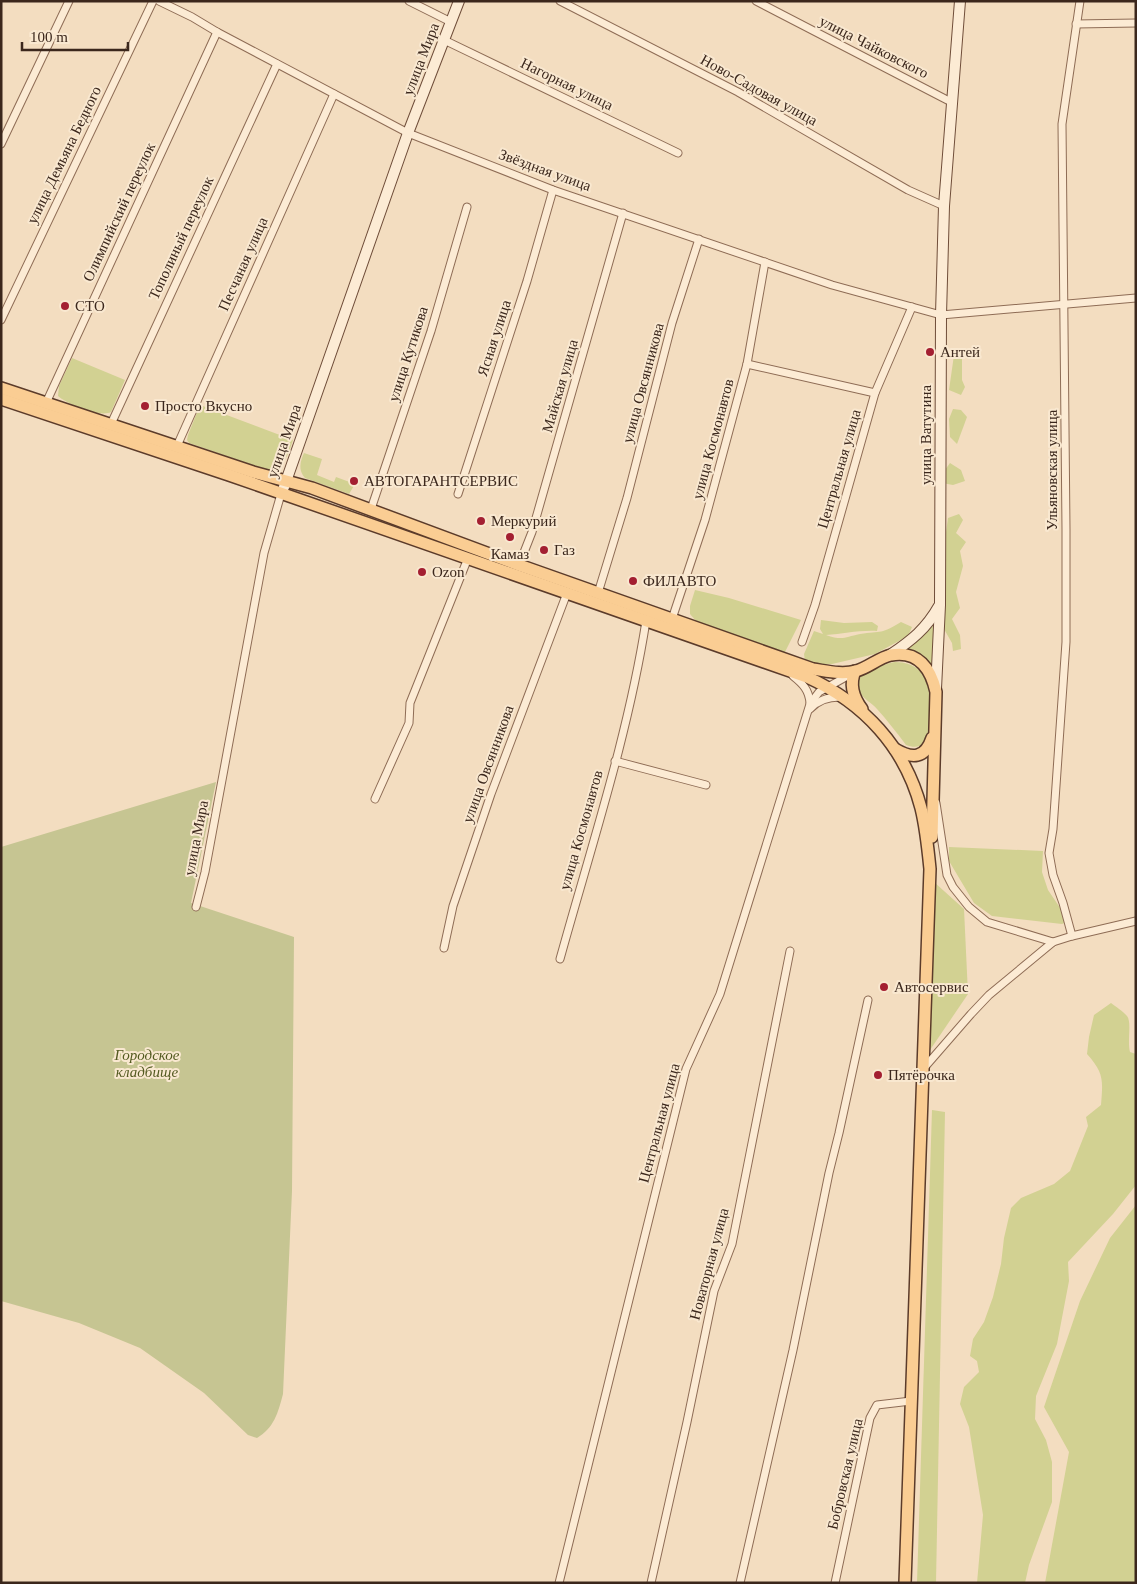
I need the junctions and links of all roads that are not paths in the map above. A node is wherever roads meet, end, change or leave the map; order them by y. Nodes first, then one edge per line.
1 (69, 1) edge
2 (153, 1) edge
3 (159, 1) edge
4 (409, 1) edge
5 (459, 1) edge
6 (560, 1) edge
7 (756, 1) edge
8 (960, 1) edge
9 (1080, 1) edge
10 (451, 22) junction
11 (1136, 23) edge
12 (1076, 24) junction
13 (217, 32) junction
14 (444, 40) junction
15 (276, 64) junction
16 (334, 94) junction
17 (953, 103) junction
18 (408, 133) junction
19 (1, 144) edge
20 (678, 153) dead end
21 (553, 190) junction
22 (944, 206) junction
23 (467, 207) dead end
24 (623, 213) junction
25 (699, 239) junction
26 (765, 262) junction
27 (1136, 298) edge
28 (1064, 304) junction
29 (912, 306) junction
30 (941, 314) junction
31 (1, 320) edge
32 (748, 364) junction
33 (1, 388) edge
34 (875, 393) junction
35 (1, 399) edge
36 (46, 403) junction
37 (111, 424) junction
38 (177, 446) junction
39 (286, 481) junction
40 (281, 494) junction
41 (458, 494) dead end
42 (371, 509) junction
43 (468, 558) junction
44 (519, 565) junction
45 (567, 593) junction
46 (598, 593) junction
47 (940, 605) junction
48 (672, 619) junction
49 (646, 620) junction
50 (802, 642) dead end
51 (890, 656) junction
52 (787, 671) junction
53 (856, 671) junction
54 (827, 687) junction
55 (936, 692) junction
56 (844, 697) junction
57 (810, 704) junction
58 (863, 712) junction
59 (807, 714) junction
60 (934, 733) junction
61 (895, 749) junction
62 (615, 761) junction
63 (706, 785) dead end
64 (933, 788) junction
65 (375, 799) dead end
66 (930, 869) junction
67 (196, 907) dead end
68 (1136, 921) edge
69 (1072, 936) junction
70 (1053, 942) junction
71 (444, 948) dead end
72 (790, 951) dead end
73 (560, 959) dead end
74 (868, 1000) dead end
75 (924, 1068) junction
76 (911, 1401) junction
77 (559, 1583) edge
78 (651, 1583) edge
79 (740, 1583) edge
80 (835, 1583) edge
81 (905, 1583) edge

1 - 19 street
2 - 31 street, улица Демьяна Бедного
3 - 13 street, Звёздная улица
4 - 10 street
5 - 10 main road, улица Мира
6 - 22 street, Ново-Садовая улица
7 - 17 street, улица Чайковского
8 - 17 main road, улица Ватутина
9 - 12 street, Ульяновская улица
10 - 14 main road, улица Мира
11 - 12 street
12 - 28 street, Ульяновская улица
13 - 15 street, Звёздная улица
13 - 36 street, Олимпийский переулок
14 - 18 main road, улица Мира
14 - 20 street, Нагорная улица
15 - 16 street, Звёздная улица
15 - 37 street, Тополиный переулок
16 - 18 street, Звёздная улица
16 - 38 street, Песчаная улица
17 - 22 main road, улица Ватутина
18 - 21 street, Звёздная улица
18 - 39 main road, улица Мира
21 - 24 street, Звёздная улица
21 - 41 street, Ясная улица
22 - 30 main road, улица Ватутина
23 - 42 street, улица Кутикова
24 - 25 street, Звёздная улица
24 - 44 street, Майская улица
25 - 26 street, Звёздная улица
25 - 46 street, улица Овсянникова
26 - 29 street, Звёздная улица
26 - 32 street, улица Космонавтов
27 - 28 street
28 - 30 street
28 - 69 street, Ульяновская улица
29 - 30 street, Звёздная улица
29 - 34 street, Центральная улица
30 - 47 main road, улица Ватутина
32 - 34 street
32 - 48 street, улица Космонавтов
33 - 36 main road
34 - 50 street, Центральная улица
35 - 40 main road
36 - 37 main road
37 - 38 main road
38 - 39 main road
39 - 40 main road, улица Мира
39 - 42 main road
40 - 43 main road
40 - 67 street, улица Мира
42 - 44 main road
43 - 45 main road
43 - 65 street
44 - 46 main road
45 - 49 main road
45 - 71 street, улица Овсянникова
46 - 48 main road
47 - 51 main road
47 - 55 main road, улица Ватутина
48 - 53 main road
49 - 52 main road
49 - 62 street, улица Космонавтов
51 - 53 main road
51 - 55 main road
52 - 54 main road
52 - 57 street
53 - 54 street, Центральная улица
53 - 58 main road
54 - 56 main road
54 - 57 street, Центральная улица
55 - 60 main road, улица Ватутина
56 - 58 main road
56 - 59 street
57 - 59 street, Центральная улица
58 - 61 main road
59 - 77 street, Центральная улица
60 - 61 main road
60 - 64 main road, улица Ватутина
61 - 66 main road
62 - 63 street
62 - 73 street, улица Космонавтов
64 - 66 main road, улица Ватутина
64 - 70 street
66 - 75 main road
68 - 69 street
69 - 70 street
70 - 75 street
72 - 78 street, Новаторная улица
74 - 79 street
75 - 76 main road
76 - 80 street, Бобровская улица
76 - 81 main road

